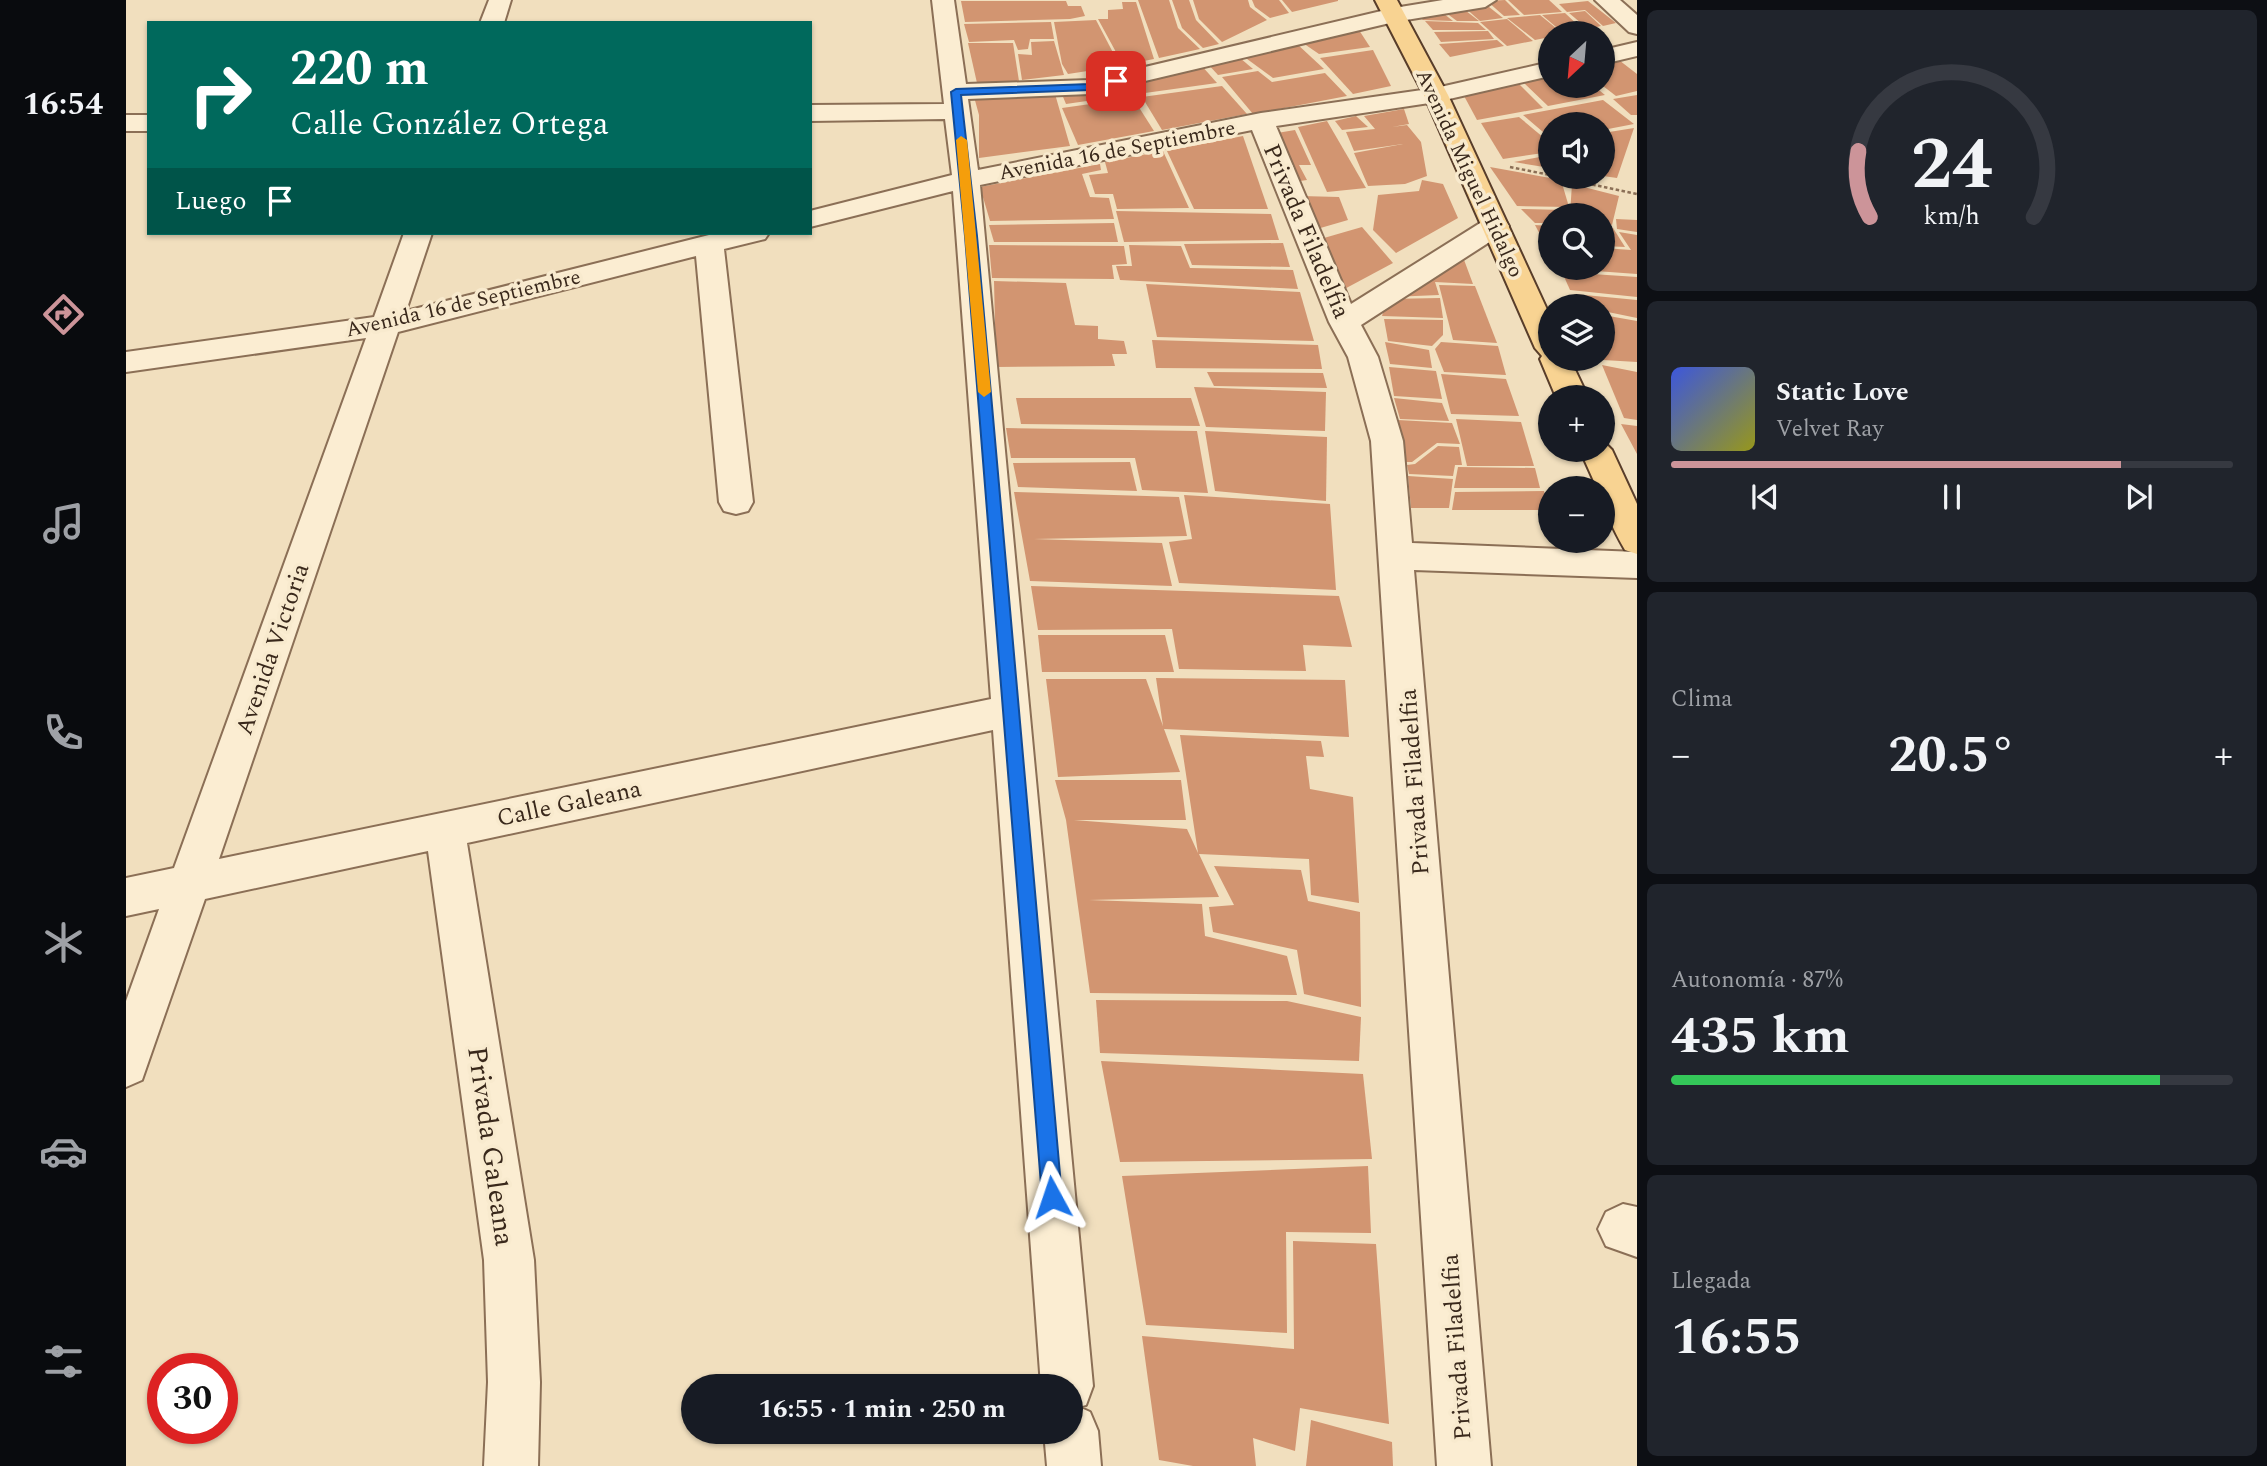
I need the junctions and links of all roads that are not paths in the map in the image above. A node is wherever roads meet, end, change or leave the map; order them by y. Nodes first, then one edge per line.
1 (499, 0) edge
2 (943, 0) edge
3 (1485, 0) edge
4 (1606, 0) edge
5 (1390, 8) edge
6 (493, 21) edge
7 (1637, 27) edge
8 (1637, 49) edge
9 (1615, 54) edge
10 (1538, 72) edge
11 (1436, 96) junction
12 (957, 102) junction
13 (812, 113) edge
14 (1261, 121) junction
15 (126, 123) edge
16 (147, 123) edge
17 (966, 180) junction
18 (812, 218) edge
19 (1496, 226) junction
20 (417, 235) edge
21 (747, 235) edge
22 (709, 244) junction
23 (1538, 321) edge
24 (1344, 322) junction
25 (386, 325) junction
26 (126, 362) edge
27 (1601, 462) edge
28 (736, 502) dead end
29 (1637, 541) edge
30 (1398, 556) junction
31 (1637, 565) edge
32 (1012, 710) junction
33 (445, 829) junction
34 (190, 883) junction
35 (126, 898) edge
36 (126, 1064) edge
37 (1066, 1374) edge
38 (1072, 1444) edge
39 (511, 1466) edge
40 (1074, 1466) edge
41 (1464, 1466) edge

1 - 6 street
2 - 12 street
3 - 5 street
4 - 7 street
5 - 11 main road, Avenida Miguel Hidalgo
5 - 12 street
8 - 9 street
10 - 11 street, Avenida 16 de Septiembre
11 - 14 street, Avenida 16 de Septiembre
11 - 19 main road, Avenida Miguel Hidalgo
12 - 13 street
12 - 17 street
14 - 17 street, Avenida 16 de Septiembre
14 - 24 street, Privada Filadelfia
15 - 16 street
17 - 18 street, Avenida 16 de Septiembre
17 - 32 street
19 - 23 main road, Avenida Miguel Hidalgo
19 - 24 street
20 - 25 street, Avenida Victoria
21 - 22 street, Avenida 16 de Septiembre
22 - 25 street, Avenida 16 de Septiembre
22 - 28 street
24 - 30 street, Privada Filadelfia
25 - 26 street, Avenida 16 de Septiembre
25 - 34 street, Avenida Victoria
27 - 29 main road
30 - 31 street
30 - 41 street, Privada Filadelfia
32 - 33 street, Calle Galeana
32 - 37 street
33 - 34 street, Calle Galeana
33 - 39 street, Privada Galeana
34 - 35 street, Calle Galeana
34 - 36 street, Avenida Victoria
38 - 40 street

